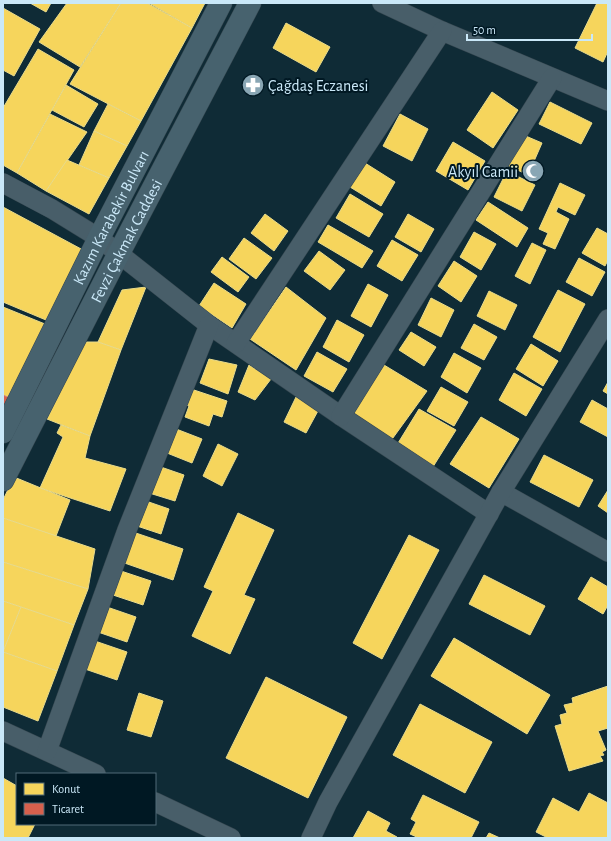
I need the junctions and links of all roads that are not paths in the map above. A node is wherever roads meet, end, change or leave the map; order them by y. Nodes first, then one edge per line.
1 (221, 3) edge
2 (250, 3) edge
3 (382, 3) edge
4 (442, 31) junction
5 (552, 78) junction
6 (608, 101) edge
7 (3, 183) edge
8 (99, 238) junction
9 (119, 253) junction
10 (607, 321) edge
11 (208, 325) junction
12 (236, 343) junction
13 (341, 416) junction
14 (3, 432) edge
15 (3, 480) edge
16 (501, 492) junction
17 (488, 514) junction
18 (608, 552) edge
19 (3, 731) edge
20 (47, 751) junction
21 (94, 773) edge
22 (156, 802) edge
23 (231, 838) edge
24 (311, 838) edge

1 - 8 main road, Kazım Karabekir Bulvarı
2 - 9 main road, Fevzi Çakmak Caddesi
3 - 4 street
4 - 5 street
4 - 12 street
5 - 6 street
5 - 13 street
7 - 8 street
8 - 9 street
8 - 14 main road, Kazım Karabekir Bulvarı
9 - 11 street
9 - 15 main road, Fevzi Çakmak Caddesi
10 - 16 street
11 - 12 street
11 - 20 street
12 - 13 street
13 - 17 street
16 - 17 street
16 - 18 street
17 - 24 street
19 - 20 street
20 - 21 street
22 - 23 street

